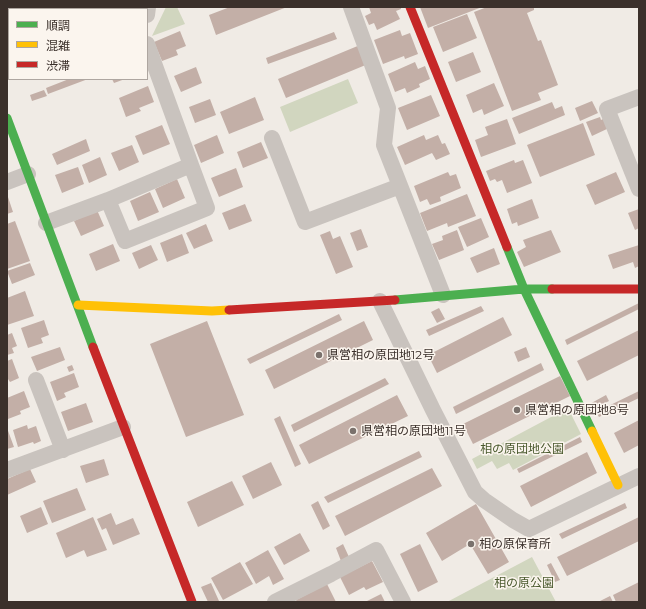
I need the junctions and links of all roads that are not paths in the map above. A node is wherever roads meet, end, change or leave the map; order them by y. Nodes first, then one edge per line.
1 (351, 7) edge
2 (410, 7) edge
3 (148, 47) edge
4 (639, 96) edge
5 (7, 118) edge
6 (272, 138) dead end
7 (191, 165) junction
8 (28, 174) junction
9 (7, 182) edge
10 (400, 186) junction
11 (639, 189) edge
12 (108, 200) junction
13 (46, 223) junction
14 (524, 289) junction
15 (639, 289) edge
16 (443, 295) junction
17 (380, 301) junction
18 (78, 306) junction
19 (36, 380) dead end
20 (123, 427) junction
21 (63, 450) junction
22 (7, 470) edge
23 (639, 476) edge
24 (618, 485) junction
25 (192, 602) edge
26 (274, 602) edge
27 (403, 602) edge

1 - 10 street
2 - 14 street
3 - 7 street
4 - 11 street
5 - 8 street
6 - 10 street
7 - 12 street
7 - 12 street
8 - 9 street
8 - 13 street
10 - 16 street
12 - 13 street
13 - 18 street
14 - 15 street
14 - 16 street
14 - 24 street
16 - 17 street
17 - 18 street
17 - 24 street
18 - 20 street
19 - 21 street
20 - 21 street
20 - 25 street
21 - 22 street
23 - 24 street
26 - 27 street

